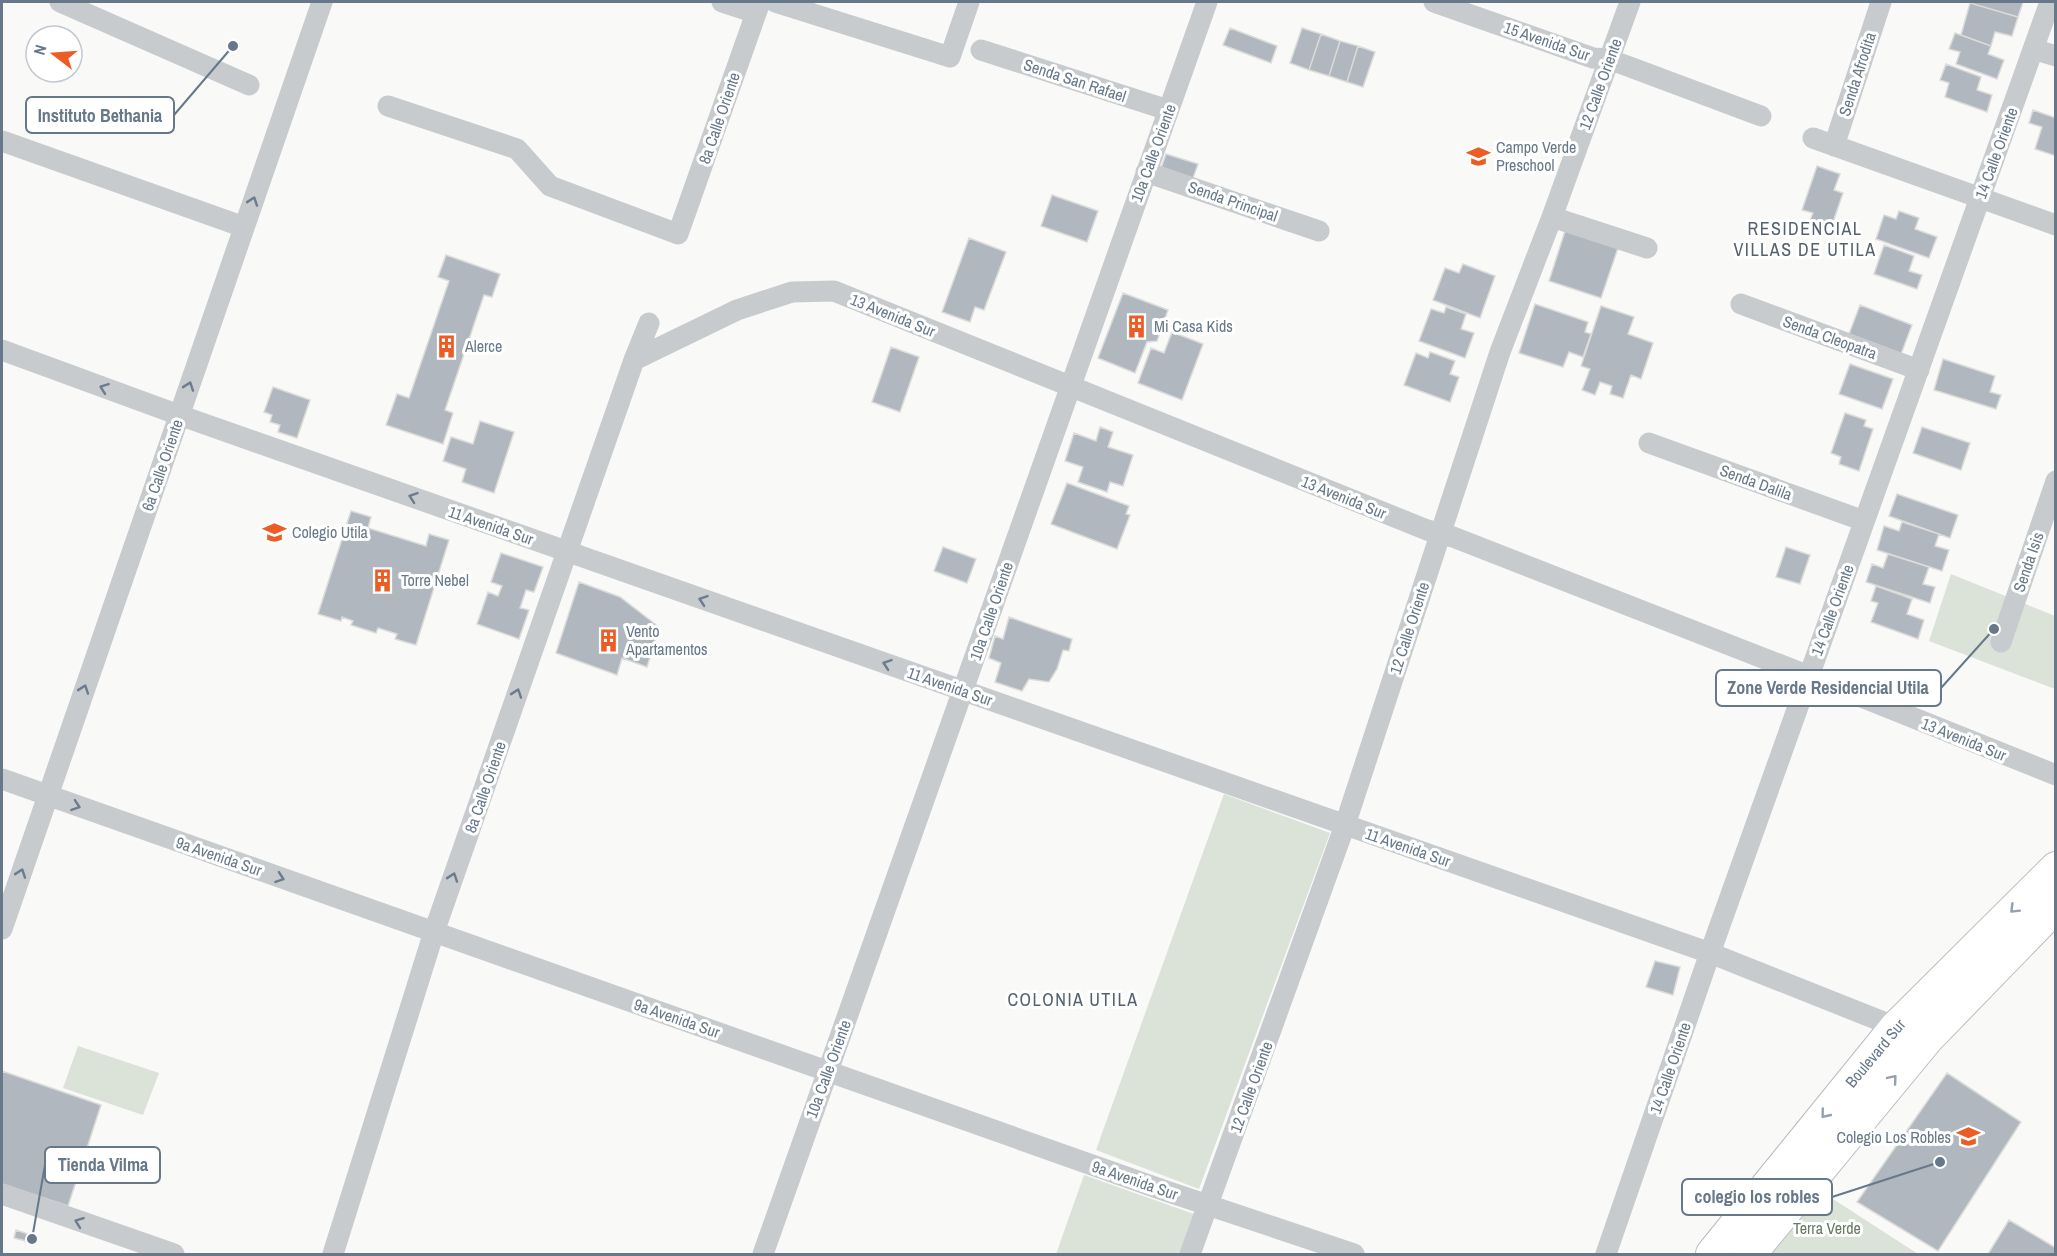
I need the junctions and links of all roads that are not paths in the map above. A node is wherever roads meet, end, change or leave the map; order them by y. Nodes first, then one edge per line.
1 (60, 2) edge
2 (322, 2) edge
3 (722, 2) edge
4 (775, 2) edge
5 (969, 2) edge
6 (1207, 2) edge
7 (1434, 2) edge
8 (1630, 2) edge
9 (1881, 2) edge
10 (2050, 2) edge
11 (758, 7) edge
12 (2033, 49) junction
13 (981, 50) dead end
14 (2055, 56) edge
15 (1608, 59) junction
16 (249, 86) dead end
17 (388, 106) dead end
18 (1168, 110) junction
19 (1761, 116) dead end
20 (1813, 138) dead end
21 (2, 141) edge
22 (1834, 146) junction
23 (1146, 172) junction
24 (1980, 199) junction
25 (1552, 217) junction
26 (2055, 225) edge
27 (244, 227) junction
28 (1319, 231) dead end
29 (1647, 248) dead end
30 (1741, 304) dead end
31 (649, 323) dead end
32 (2, 350) edge
33 (634, 360) junction
34 (1919, 370) junction
35 (1070, 386) junction
36 (179, 415) junction
37 (1649, 443) dead end
38 (2055, 481) edge
39 (1864, 521) junction
40 (1440, 534) junction
41 (567, 552) junction
42 (2001, 642) dead end
43 (1809, 676) junction
44 (962, 690) junction
45 (2055, 775) edge
46 (2, 779) edge
47 (48, 795) junction
48 (1345, 825) junction
49 (2055, 868) edge
50 (2055, 906) edge
51 (2, 929) edge
52 (434, 932) junction
53 (1710, 953) junction
54 (1896, 1027) junction
55 (828, 1071) junction
56 (2, 1194) edge
57 (1208, 1206) junction
58 (117, 1246) edge
59 (174, 1254) edge
60 (333, 1254) edge
61 (763, 1254) edge
62 (1190, 1254) edge
63 (1354, 1254) edge
64 (1606, 1254) edge
65 (1712, 1254) edge
66 (1750, 1254) edge

1 - 16 street
27 -> 2 street, 6a Calle Oriente
3 - 11 street
4 - 5 street
6 - 18 street, 10a Calle Oriente
7 - 15 street, 15 Avenida Sur
8 - 15 street, 12 Calle Oriente
9 - 22 street, Senda Afrodita
10 - 12 street, 14 Calle Oriente
11 - 17 street, 8a Calle Oriente
12 - 14 street
12 - 24 street, 14 Calle Oriente
13 - 18 street, Senda San Rafael
15 - 19 street, 15 Avenida Sur
15 - 25 street, 12 Calle Oriente
18 - 23 street, 10a Calle Oriente
20 - 22 street
21 - 27 street
22 - 24 street
23 - 28 street, Senda Principal
23 - 35 street, 10a Calle Oriente
24 - 26 street
24 - 34 street, 14 Calle Oriente
25 - 29 street
25 - 40 street, 12 Calle Oriente
36 -> 27 street, 6a Calle Oriente
30 - 34 street, Senda Cleopatra
31 - 33 street, 8a Calle Oriente
36 -> 32 street, 11 Avenida Sur
33 - 35 street, 13 Avenida Sur
33 - 41 street, 8a Calle Oriente
34 - 39 street, 14 Calle Oriente
35 - 40 street, 13 Avenida Sur
35 - 44 street, 10a Calle Oriente
41 -> 36 street, 11 Avenida Sur
47 -> 36 street, 6a Calle Oriente
37 - 39 street, Senda Dalila
38 - 42 street, Senda Isis
39 - 43 street, 14 Calle Oriente
40 - 43 street, 13 Avenida Sur
40 - 48 street, 12 Calle Oriente
44 -> 41 street, 11 Avenida Sur
52 -> 41 street, 8a Calle Oriente
43 - 45 street, 13 Avenida Sur
43 - 53 street, 14 Calle Oriente
44 - 48 street, 11 Avenida Sur
44 - 55 street, 10a Calle Oriente
46 - 47 street, 9a Avenida Sur
51 -> 47 street, 6a Calle Oriente
47 -> 52 street, 9a Avenida Sur
48 - 53 street, 11 Avenida Sur
48 - 57 street, 12 Calle Oriente
49 -> 54 highway, Boulevard Sur
66 -> 50 highway, Boulevard Sur
52 - 55 street, 9a Avenida Sur
52 - 60 street, 8a Calle Oriente
53 - 54 street, 11 Avenida Sur
53 - 64 street, 14 Calle Oriente
54 -> 65 highway, Boulevard Sur
55 - 57 street, 9a Avenida Sur
55 - 61 street, 10a Calle Oriente
58 -> 56 street
57 - 62 street, 12 Calle Oriente
57 - 63 street, 9a Avenida Sur
58 - 59 street

